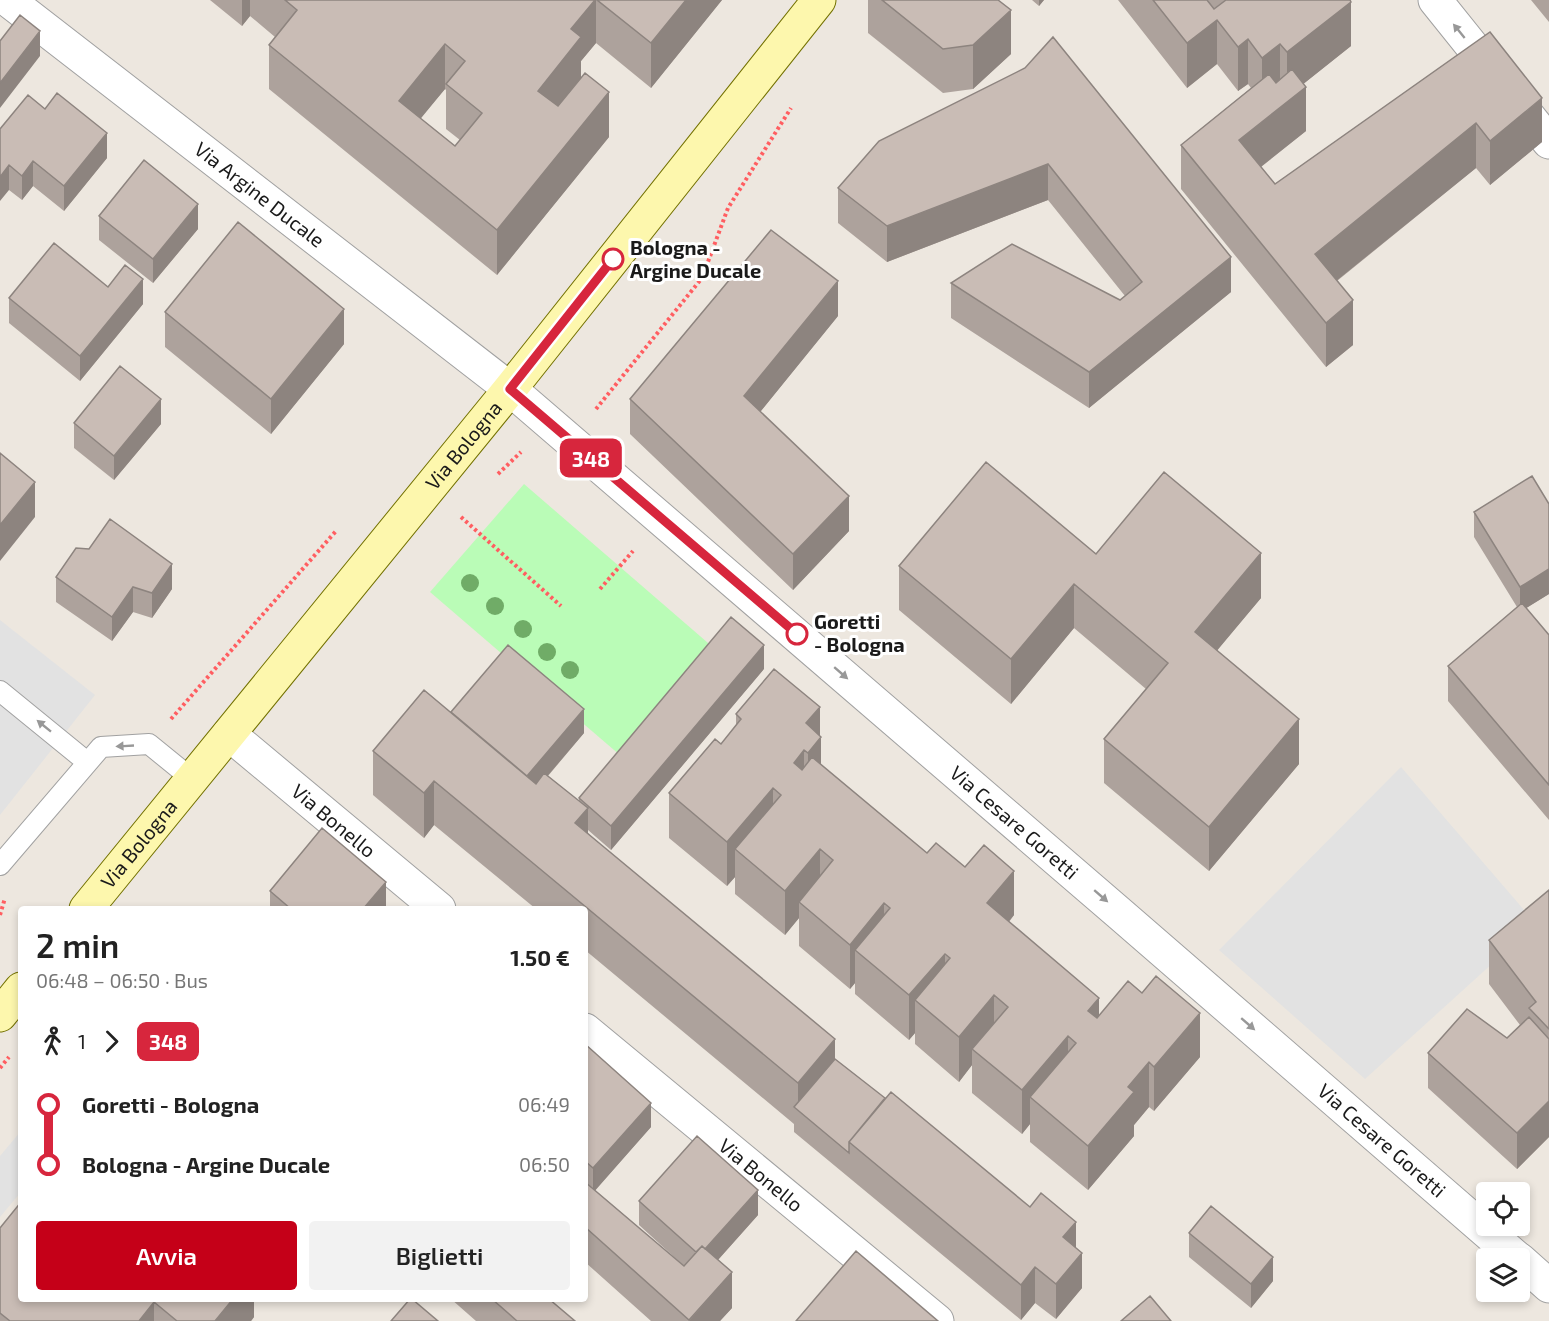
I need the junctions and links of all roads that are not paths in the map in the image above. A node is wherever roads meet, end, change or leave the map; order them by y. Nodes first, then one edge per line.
1 (8, 0) edge
2 (819, 0) edge
3 (1435, 0) edge
4 (796, 13) edge
5 (1549, 142) edge
6 (510, 389) junction
7 (0, 691) edge
8 (229, 734) junction
9 (87, 762) junction
10 (192, 779) junction
11 (0, 865) edge
12 (88, 906) edge
13 (435, 906) edge
14 (18, 994) edge
15 (0, 1015) edge
16 (588, 1032) edge
17 (1505, 1248) edge
18 (1530, 1269) edge
19 (1549, 1286) edge
20 (937, 1321) edge

1 - 6 street, Via Argine Ducale
2 - 4 street, Via Bologna
5 -> 3 street
4 - 6 street, Via Bologna
6 - 8 street, Via Bologna
6 -> 17 street, Via Cesare Goretti
9 -> 7 lane
8 - 10 street, Via Bologna
8 - 13 street, Via Bonello
10 -> 9 lane
9 - 11 lane
10 - 12 street, Via Bologna
14 - 15 street
16 - 20 street, Via Bonello
18 - 19 street, Via Cesare Goretti

